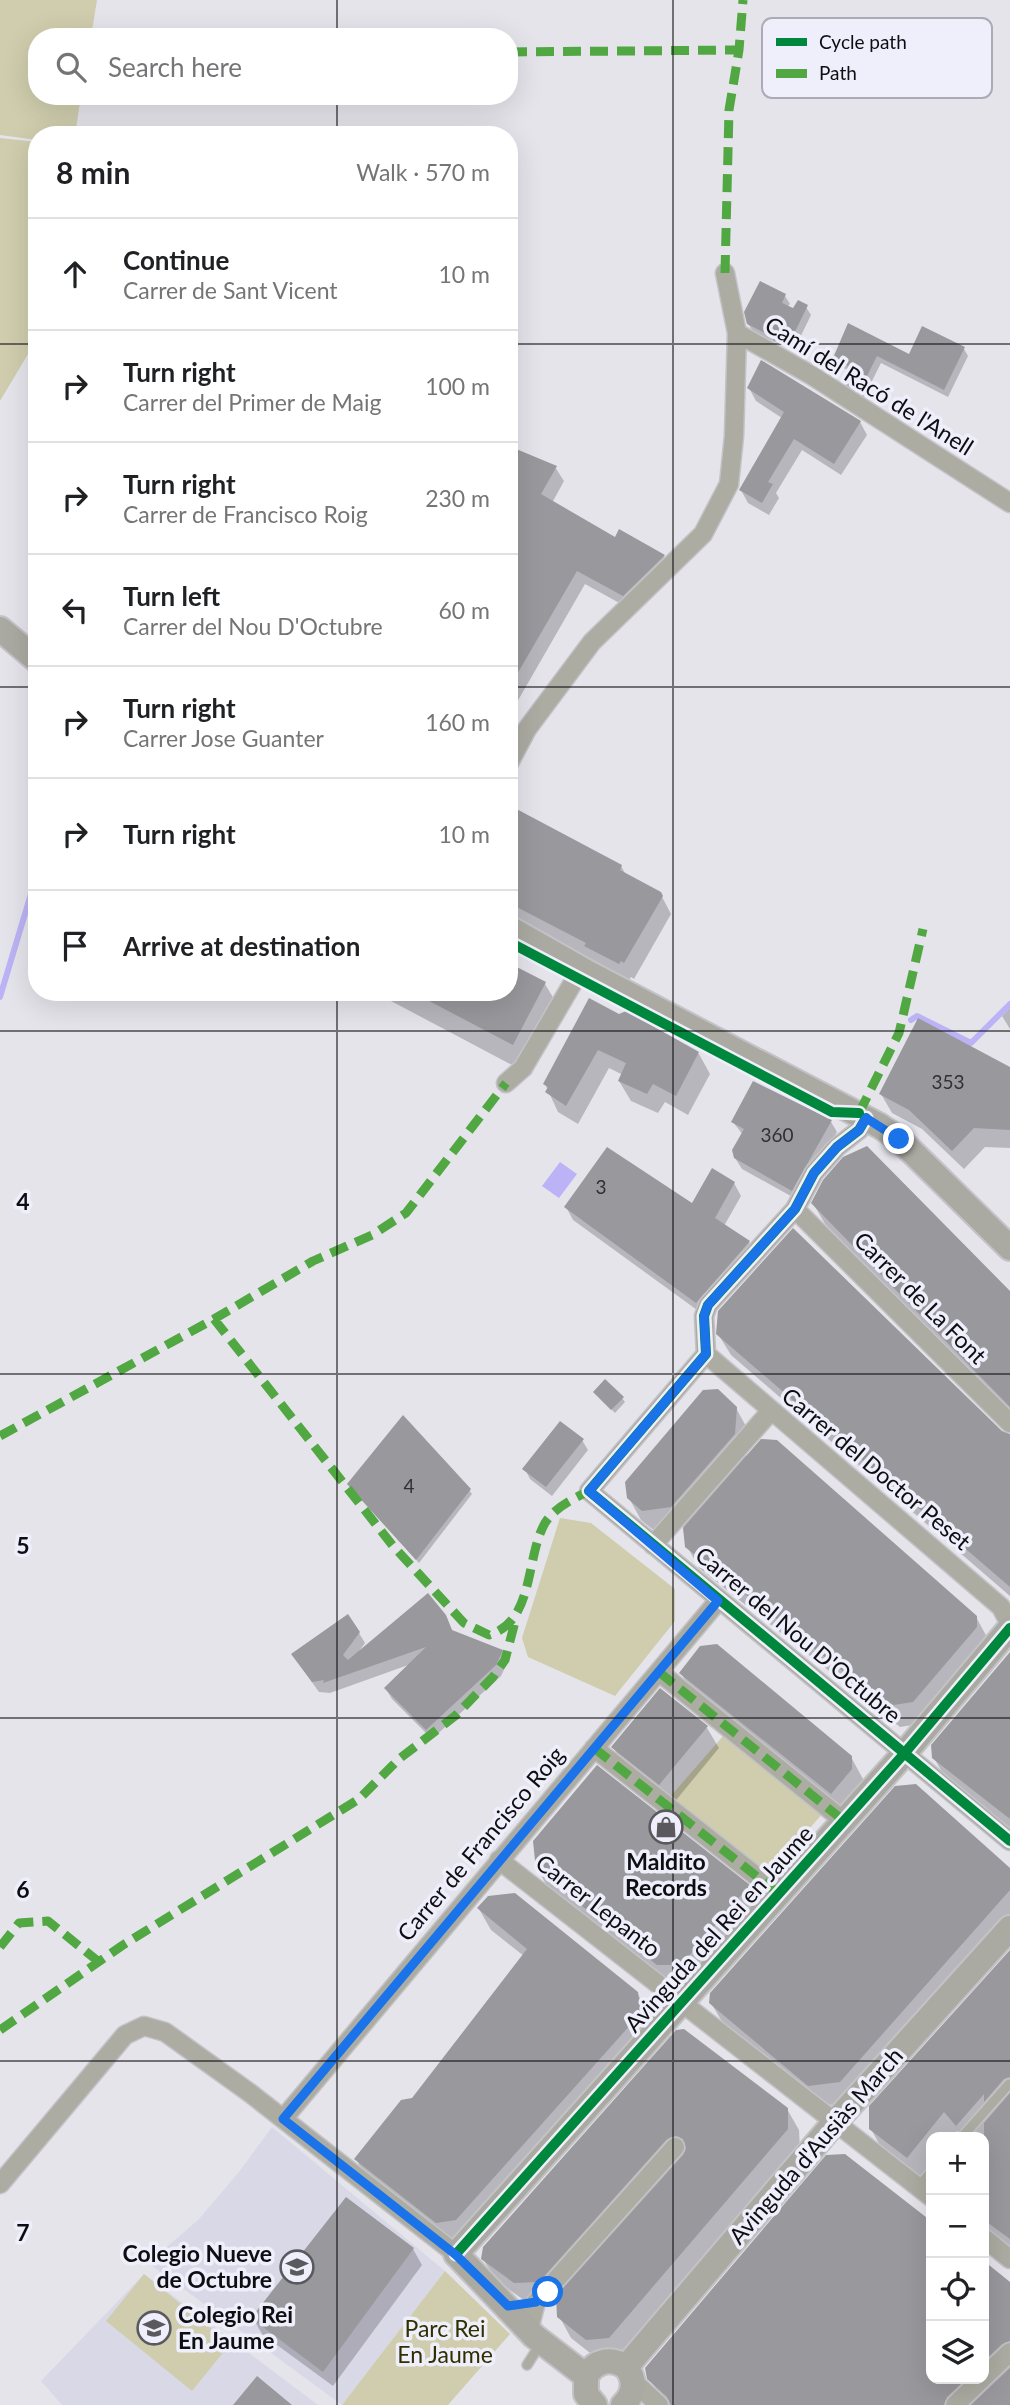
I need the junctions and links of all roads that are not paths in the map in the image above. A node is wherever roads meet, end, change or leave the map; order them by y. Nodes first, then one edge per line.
1 (725, 273) dead end
2 (737, 333) junction
3 (1010, 503) edge
4 (0, 629) edge
5 (28, 652) edge
6 (518, 746) edge
7 (518, 933) edge
8 (581, 969) junction
9 (506, 1083) dead end
10 (858, 1113) junction
11 (795, 1209) junction
12 (1010, 1248) edge
13 (706, 1354) junction
14 (770, 1412) junction
15 (1010, 1423) edge
16 (653, 1545) junction
17 (718, 1601) junction
18 (1010, 1626) edge
19 (659, 1672) junction
20 (594, 1748) junction
21 (903, 1755) junction
22 (844, 1821) junction
23 (1010, 1841) edge
24 (499, 1860) junction
25 (779, 1894) junction
26 (1010, 1928) edge
27 (682, 2003) junction
28 (1009, 2084) edge
29 (283, 2119) junction
30 (835, 2122) junction
31 (966, 2132) edge
32 (675, 2147) dead end
33 (0, 2184) edge
34 (925, 2192) edge
35 (989, 2242) edge
36 (456, 2255) junction
37 (1010, 2259) edge
38 (536, 2302) junction
39 (508, 2306) junction
40 (536, 2336) junction
41 (1010, 2352) edge
42 (527, 2365) dead end
43 (989, 2372) edge
44 (630, 2374) junction
45 (977, 2384) edge
46 (584, 2393) edge
47 (624, 2405) edge
48 (659, 2405) edge
49 (955, 2405) edge

1 - 2 street, Camí del Racó de l'Anell
2 - 3 street, Camí del Racó de l'Anell
2 - 6 street, Camí del Racó de l'Anell
4 - 5 street
7 - 8 street
8 - 9 street
8 - 10 street
10 - 11 street
10 - 12 street
11 - 13 street
11 - 15 street, Carrer de La Font
13 - 14 street, Carrer del Doctor Peset
13 - 16 street, Carrer del Nou D'Octubre
14 - 16 street
14 - 18 street, Carrer del Doctor Peset
16 - 17 street, Carrer del Nou D'Octubre
17 - 19 street, Carrer de Francisco Roig
17 - 21 street, Carrer del Nou D'Octubre
18 - 21 street, Avinguda del Rei en Jaume
19 - 20 street, Carrer de Francisco Roig
19 - 22 street
20 - 24 street, Carrer de Francisco Roig
20 - 25 street
21 - 22 street, Avinguda del Rei en Jaume
21 - 23 street, Carrer del Nou D'Octubre
22 - 25 street, Avinguda del Rei en Jaume
24 - 27 street, Carrer Lepanto
24 - 29 street, Carrer de Francisco Roig
25 - 27 street, Avinguda del Rei en Jaume
26 - 30 street, Avinguda d'Ausiàs March
27 - 30 street, Carrer Lepanto
27 - 36 street, Avinguda del Rei en Jaume
28 - 31 lane
29 - 33 street
29 - 36 street
30 - 34 street, Carrer Lepanto
30 - 44 street, Avinguda d'Ausiàs March
32 - 38 street
35 - 37 street
36 - 39 street
38 - 39 street
38 - 40 street
39 - 40 street
40 - 42 lane
40 - 46 street
41 - 43 street
44 - 46 street
44 - 47 street, Avinguda d'Ausiàs March
44 - 48 street
45 - 49 street

